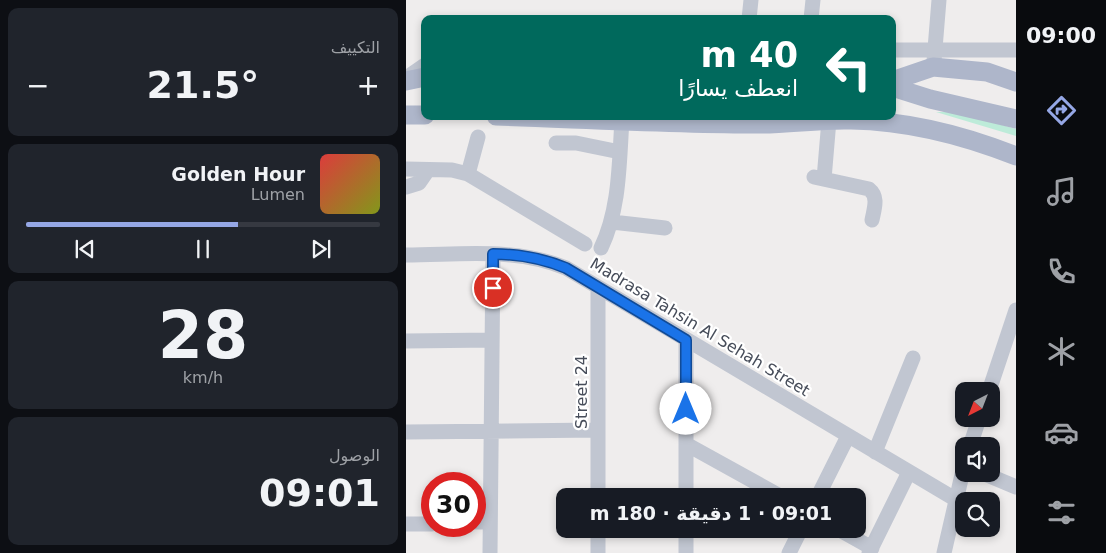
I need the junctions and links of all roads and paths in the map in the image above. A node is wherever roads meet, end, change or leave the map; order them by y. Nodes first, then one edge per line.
1 (751, 0) edge
2 (813, 0) edge
3 (939, 0) edge
4 (749, 15) edge
5 (811, 15) edge
6 (1016, 50) edge
7 (896, 51) edge
8 (934, 59) junction
9 (421, 68) edge
10 (421, 78) edge
11 (406, 79) edge
12 (896, 79) edge
13 (1016, 82) edge
14 (896, 88) edge
15 (406, 115) edge
16 (421, 115) edge
17 (1016, 119) edge
18 (622, 120) edge
19 (757, 120) edge
20 (829, 120) junction
21 (478, 137) dead end
22 (556, 143) dead end
23 (620, 152) junction
24 (1016, 156) edge
25 (406, 169) edge
26 (428, 170) junction
27 (468, 174) junction
28 (406, 187) edge
29 (872, 220) dead end
30 (612, 222) junction
31 (665, 228) dead end
32 (585, 244) dead end
33 (601, 248) dead end
34 (493, 254) junction
35 (406, 255) edge
36 (598, 288) junction
37 (1016, 310) edge
38 (492, 340) junction
39 (686, 340) junction
40 (406, 341) edge
41 (913, 358) dead end
42 (992, 382) edge
43 (598, 430) junction
44 (491, 431) junction
45 (406, 432) edge
46 (848, 436) junction
47 (686, 444) junction
48 (875, 452) junction
49 (909, 472) junction
50 (1000, 480) edge
51 (1016, 487) edge
52 (598, 488) edge
53 (686, 488) edge
54 (766, 488) edge
55 (822, 488) edge
56 (955, 499) joint
57 (486, 522) edge
58 (490, 522) junction
59 (406, 524) edge
60 (421, 524) edge
61 (598, 538) edge
62 (686, 538) edge
63 (796, 538) edge
64 (852, 538) edge
65 (870, 550) edge
66 (490, 553) edge
67 (598, 553) edge
68 (686, 553) edge
69 (789, 553) edge
70 (944, 553) edge

1 - 4 street
2 - 5 street
3 - 8 street
6 - 8 street
7 - 8 street
8 - 12 main road
8 - 13 main road
9 - 11 street
10 - 11 main road
14 - 17 main road
15 - 16 main road
18 - 23 street
19 - 20 main road
20 - 24 main road
20 - 29 street
21 - 27 street
22 - 23 street
23 - 30 street
25 - 26 street
26 - 27 street
26 - 28 street
27 - 32 street
30 - 31 street
30 - 33 street
34 - 35 street, Madrasa Tahsin Al Sehah Street
34 - 36 street, Madrasa Tahsin Al Sehah Street
34 - 38 street
36 - 39 street, Madrasa Tahsin Al Sehah Street
36 - 43 street, Street 24
37 - 42 street
38 - 40 street
38 - 44 street
39 - 46 street, Madrasa Tahsin Al Sehah Street
39 - 47 street
41 - 48 street
43 - 44 street
43 - 52 street, Street 24
44 - 45 street
44 - 58 street
46 - 48 street, Madrasa Tahsin Al Sehah Street
46 - 55 street
47 - 53 street
47 - 54 street
48 - 49 street, Madrasa Tahsin Al Sehah Street
49 - 56 street, Madrasa Tahsin Al Sehah Street
49 - 65 street
50 - 51 street
56 - 70 street
57 - 58 street
58 - 66 street
59 - 60 street
61 - 67 street
62 - 68 street
63 - 69 street
64 - 65 street

